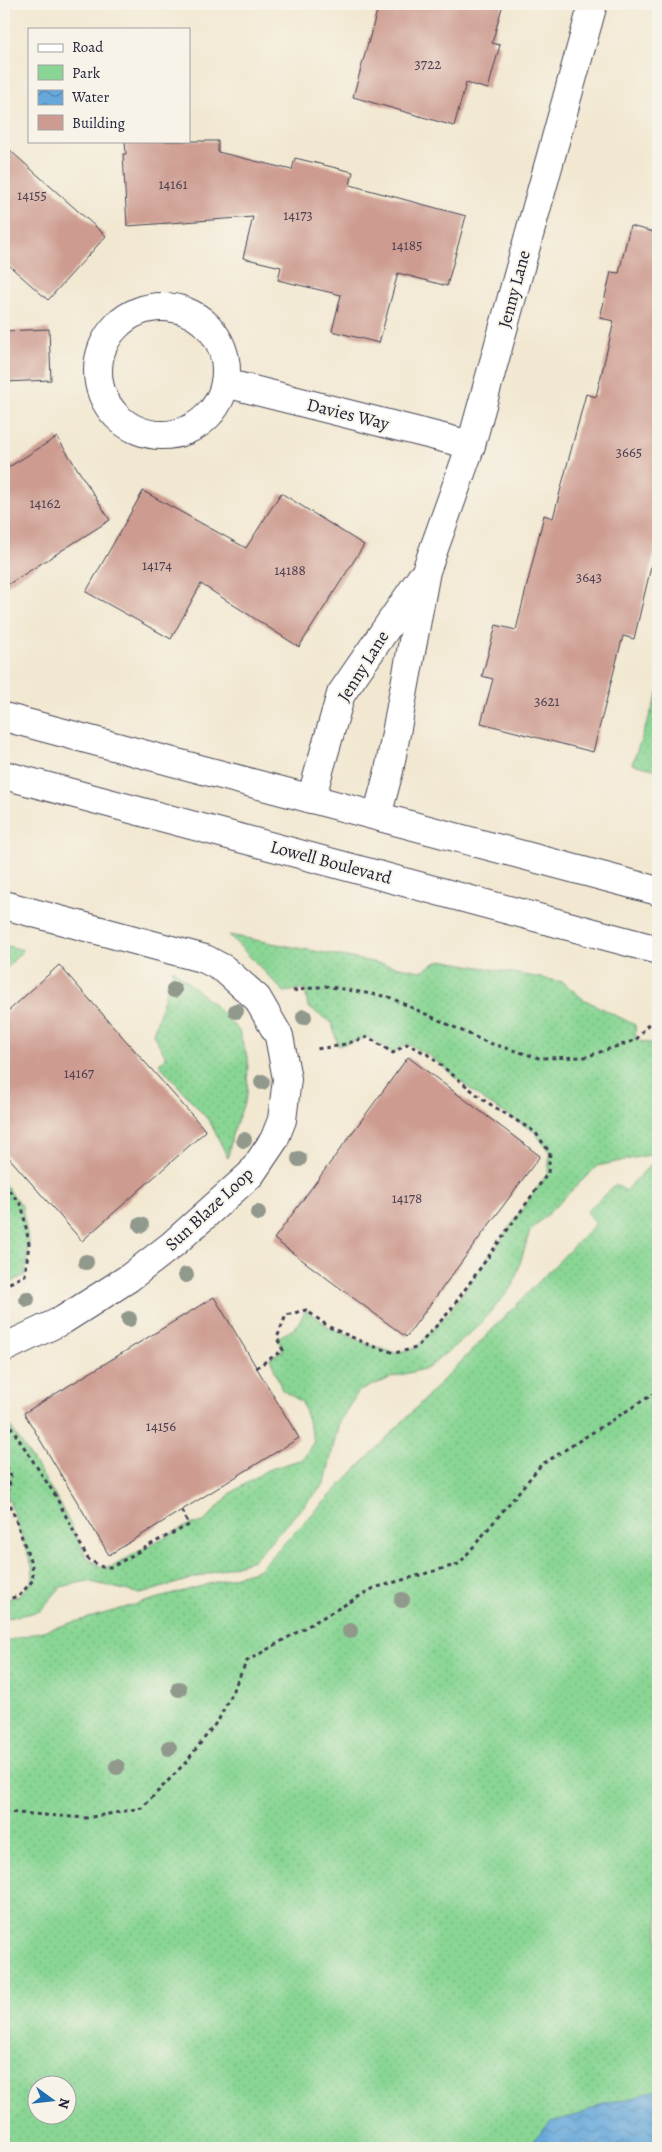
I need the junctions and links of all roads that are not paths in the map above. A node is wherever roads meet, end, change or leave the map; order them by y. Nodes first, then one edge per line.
1 (593, 4) edge
2 (225, 383) junction
3 (471, 445) junction
4 (426, 571) junction
5 (4, 717) edge
6 (4, 775) edge
7 (311, 798) junction
8 (377, 816) junction
9 (658, 891) edge
10 (4, 905) edge
11 (658, 950) edge
12 (4, 1348) edge

1 - 3 street, Jenny Lane
2 - 2 street
2 - 3 street, Davies Way
3 - 4 street, Jenny Lane
4 - 7 street, Jenny Lane
4 - 8 street, Jenny Lane
5 - 7 street
6 - 11 street, Lowell Boulevard
7 - 8 street
8 - 9 street
10 - 12 street, Sun Blaze Loop

